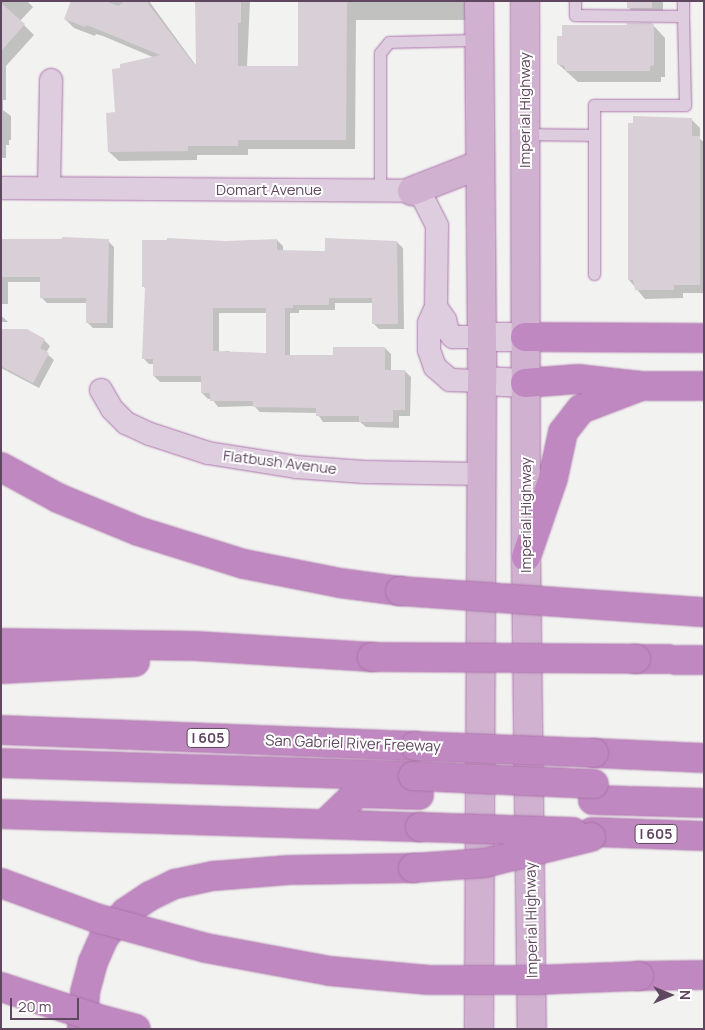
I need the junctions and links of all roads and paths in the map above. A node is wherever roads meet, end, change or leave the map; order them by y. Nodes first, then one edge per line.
1 (479, 1) edge
2 (525, 1) edge
3 (575, 1) edge
4 (683, 1) edge
5 (683, 16) junction
6 (479, 40) junction
7 (51, 80) dead end
8 (524, 134) junction
9 (594, 135) junction
10 (479, 165) junction
11 (1, 188) edge
12 (49, 188) junction
13 (380, 191) junction
14 (412, 191) junction
15 (594, 274) dead end
16 (436, 307) junction
17 (480, 337) junction
18 (525, 337) junction
19 (704, 338) edge
20 (482, 381) junction
21 (525, 382) junction
22 (641, 386) junction
23 (704, 386) edge
24 (101, 390) dead end
25 (1, 466) edge
26 (481, 474) junction
27 (526, 557) junction
28 (704, 612) edge
29 (1, 643) edge
30 (372, 657) junction
31 (704, 660) edge
32 (1, 669) edge
33 (1, 730) edge
34 (704, 752) edge
35 (655, 756) junction
36 (704, 758) edge
37 (1, 763) edge
38 (416, 785) junction
39 (704, 789) edge
40 (593, 792) junction
41 (704, 803) edge
42 (1, 814) edge
43 (325, 824) junction
44 (597, 834) junction
45 (704, 836) edge
46 (1, 883) edge
47 (704, 976) edge
48 (1, 987) edge
49 (82, 1029) edge
50 (136, 1029) edge
51 (480, 1029) edge
52 (532, 1029) edge

1 - 6 main road
2 - 8 main road, Imperial Highway
3 - 5 lane
4 - 5 lane
5 - 9 lane
6 - 10 main road
6 - 13 lane
7 - 12 street
8 - 9 lane
8 - 18 main road, Imperial Highway
9 - 15 lane
10 - 14 main road
10 - 17 main road
11 - 12 street, Domart Avenue
12 - 13 street, Domart Avenue
13 - 14 street, Domart Avenue
14 - 16 street
16 - 17 street
16 - 20 street
17 - 18 street
17 - 20 main road
18 - 19 highway
18 - 21 main road, Imperial Highway
20 - 21 street
20 - 26 main road
21 - 22 highway
21 - 27 main road, Imperial Highway
22 - 23 highway
22 - 27 highway
24 - 26 street, Flatbush Avenue
25 - 28 highway, bridge
26 - 51 main road
27 - 52 main road, Imperial Highway
29 - 30 highway
30 - 31 highway, bridge
30 - 32 highway
33 - 35 highway, San Gabriel River Freeway / I 605, bridge
34 - 35 highway
35 - 36 highway, San Gabriel River Freeway / I 605
37 - 38 highway
38 - 40 highway, bridge
38 - 43 highway
39 - 40 highway
40 - 41 highway
42 - 43 highway, I 605
43 - 44 highway, I 605, bridge
44 - 45 highway, I 605
44 - 49 highway, bridge
46 - 47 highway, bridge
48 - 50 highway, bridge

